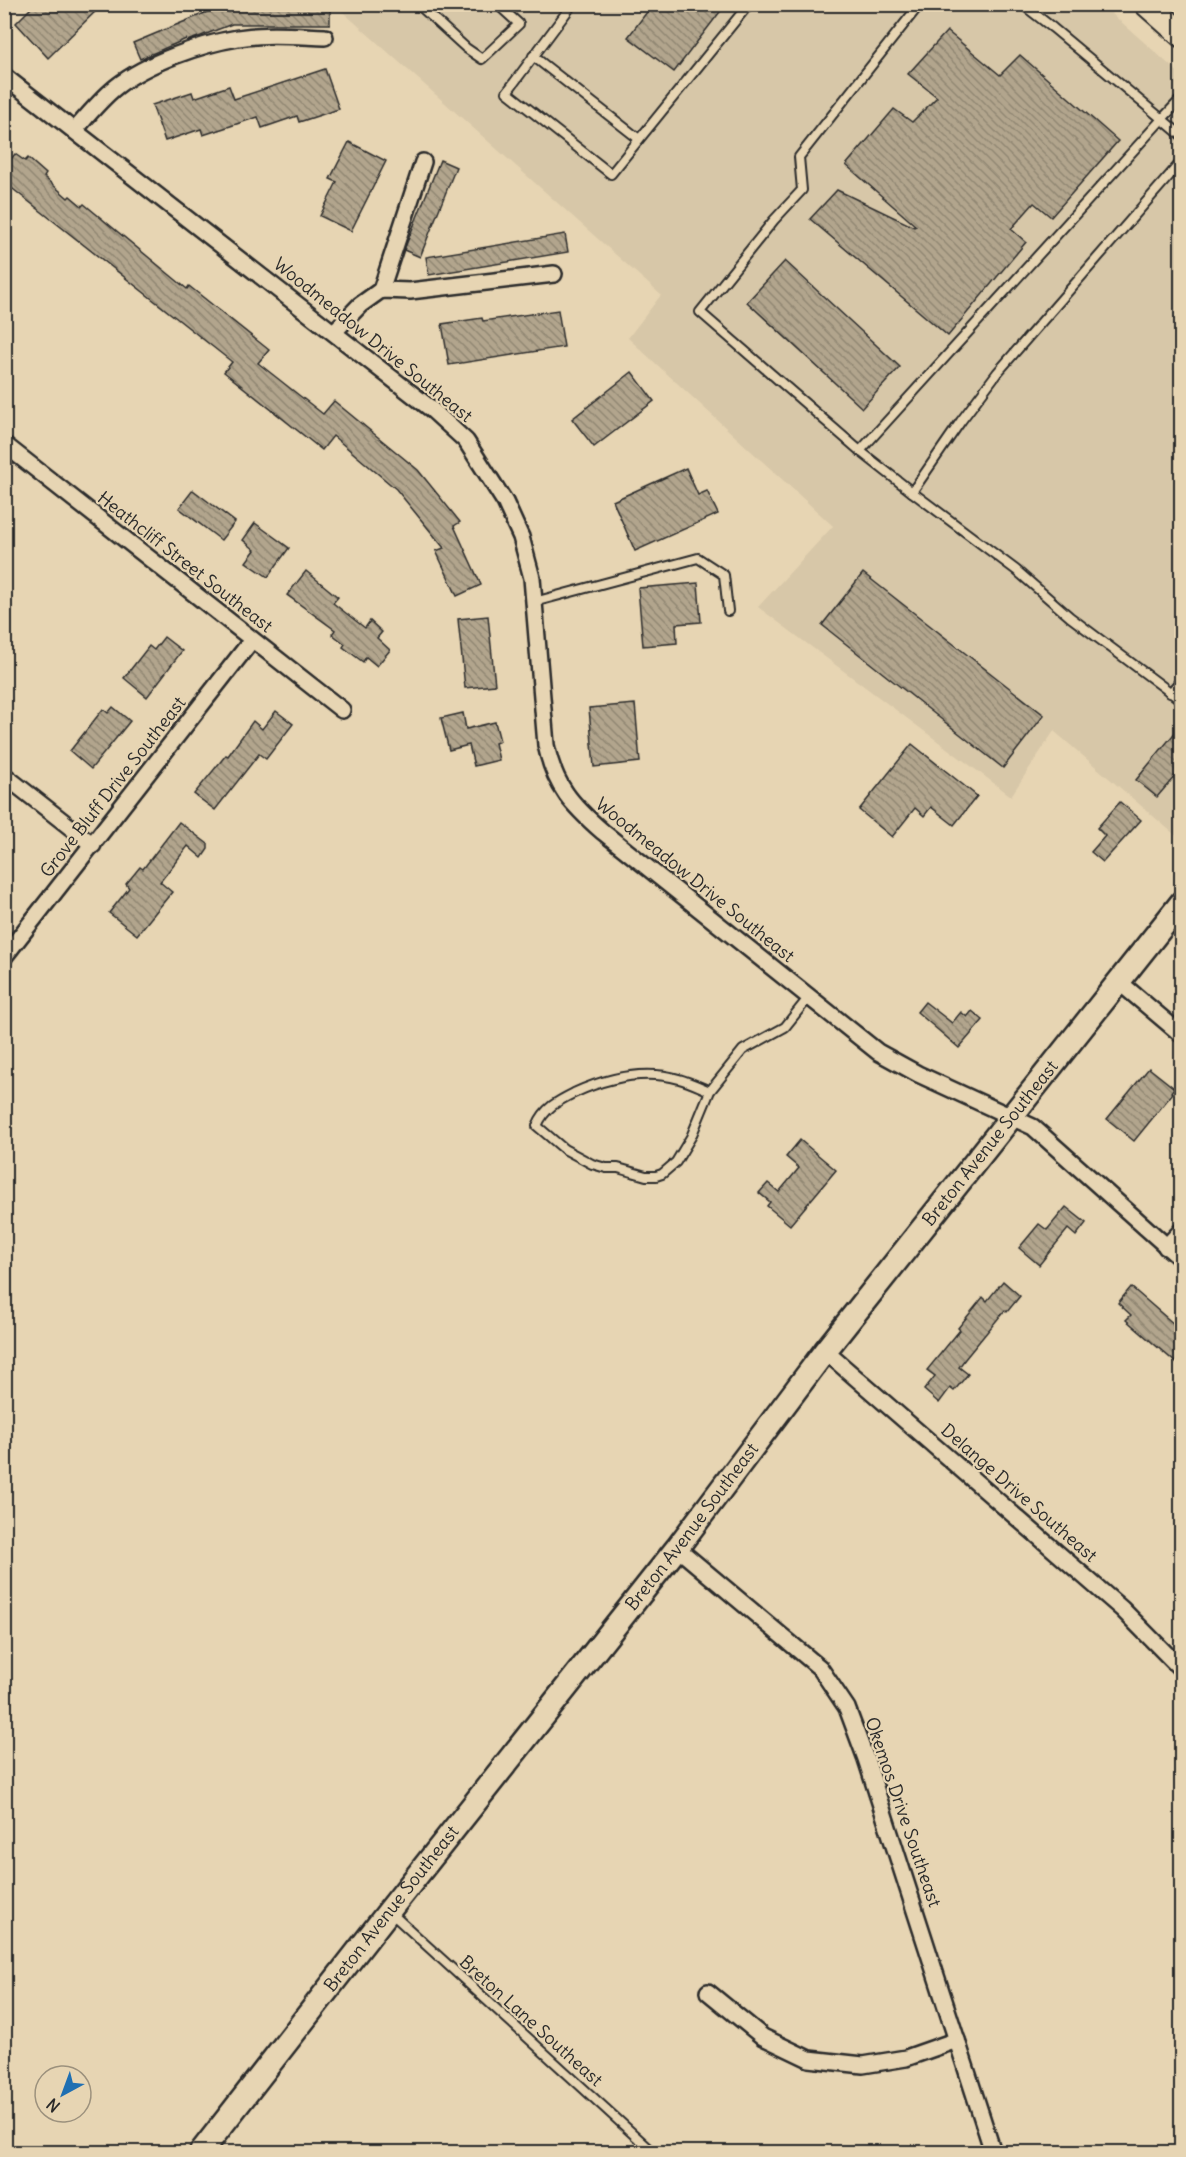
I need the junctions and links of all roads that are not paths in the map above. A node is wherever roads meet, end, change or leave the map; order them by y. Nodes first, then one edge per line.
1 (496, 4) edge
2 (568, 4) edge
3 (749, 4) edge
4 (920, 4) edge
5 (1022, 4) edge
6 (1147, 4) edge
7 (419, 5) edge
8 (1182, 35) edge
9 (325, 37) dead end
10 (533, 56) junction
11 (4, 76) edge
12 (1182, 98) edge
13 (1162, 119) junction
14 (75, 130) junction
15 (1182, 136) edge
16 (639, 139) junction
17 (1182, 161) edge
18 (423, 162) dead end
19 (554, 274) dead end
20 (381, 290) junction
21 (334, 332) junction
22 (4, 444) edge
23 (860, 451) junction
24 (912, 492) junction
25 (534, 602) junction
26 (728, 611) dead end
27 (252, 639) junction
28 (1182, 679) edge
29 (1170, 693) junction
30 (1182, 701) edge
31 (342, 710) dead end
32 (4, 775) edge
33 (93, 845) junction
34 (1182, 902) edge
35 (4, 957) edge
36 (1119, 981) junction
37 (809, 997) junction
38 (1182, 1035) edge
39 (710, 1091) junction
40 (1012, 1116) junction
41 (1182, 1230) edge
42 (1166, 1247) junction
43 (1182, 1260) edge
44 (825, 1352) junction
45 (677, 1548) junction
46 (1182, 1670) edge
47 (389, 1911) junction
48 (708, 1992) dead end
49 (957, 2040) junction
50 (201, 2152) edge
51 (653, 2152) edge
52 (993, 2152) edge

1 - 7 lane
2 - 10 lane
3 - 16 lane
4 - 23 lane
5 - 13 lane
6 - 8 main road
9 - 14 street
10 - 16 lane
10 - 16 lane
11 - 14 street, Woodmeadow Drive Southeast
12 - 13 lane
13 - 15 lane
13 - 23 lane
14 - 21 street, Woodmeadow Drive Southeast
17 - 24 lane
18 - 20 street
19 - 20 street
20 - 21 street
21 - 25 street, Woodmeadow Drive Southeast
22 - 27 street, Heathcliff Street Southeast
23 - 24 lane
24 - 29 lane
25 - 26 lane
25 - 37 street, Woodmeadow Drive Southeast
27 - 31 street, Heathcliff Street Southeast
27 - 33 street, Grove Bluff Drive Southeast
28 - 29 lane
29 - 30 lane
32 - 33 street
33 - 35 street, Grove Bluff Drive Southeast
34 - 36 main road, Breton Avenue Southeast
36 - 38 street
36 - 40 main road, Breton Avenue Southeast
37 - 39 lane
37 - 40 street, Woodmeadow Drive Southeast
39 - 39 lane
40 - 42 street, Woodmeadow Drive Southeast
40 - 44 main road, Breton Avenue Southeast
41 - 42 street
42 - 43 street, Woodmeadow Drive Southeast
44 - 45 main road, Breton Avenue Southeast
44 - 46 street, Delange Drive Southeast
45 - 47 main road, Breton Avenue Southeast
45 - 49 street, Okemos Drive Southeast
47 - 50 main road, Breton Avenue Southeast
47 - 51 lane, Breton Lane Southeast
48 - 49 street
49 - 52 street, Okemos Drive Southeast

